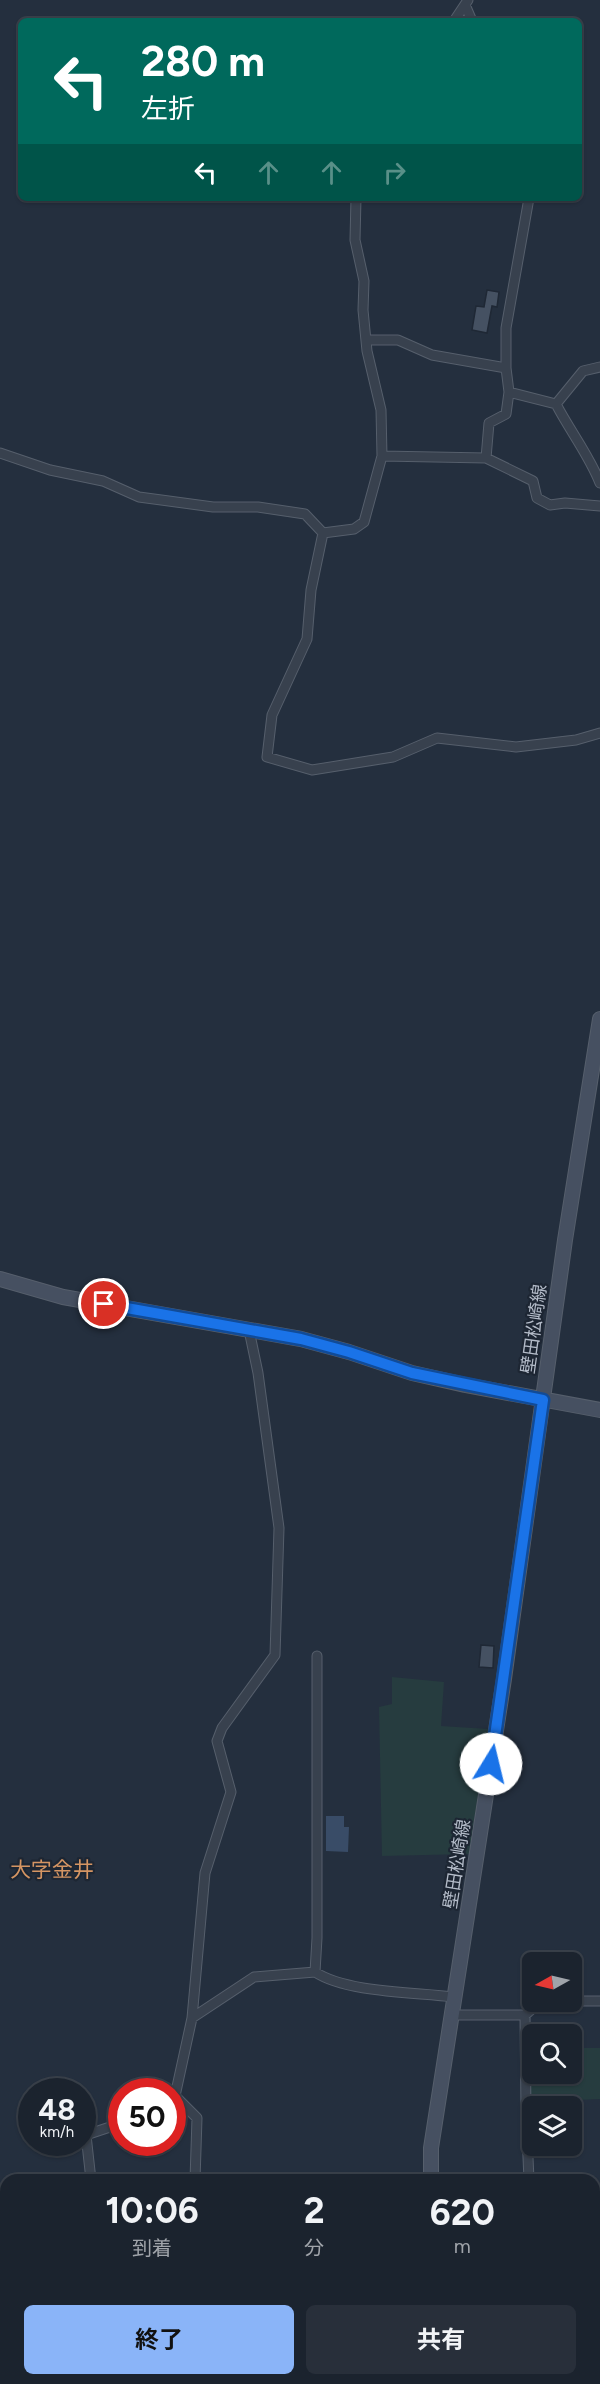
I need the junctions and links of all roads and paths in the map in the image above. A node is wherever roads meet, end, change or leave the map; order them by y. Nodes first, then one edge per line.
1 (467, 3) edge
2 (456, 18) edge
3 (471, 18) edge
4 (356, 201) edge
5 (528, 201) edge
6 (366, 340) junction
7 (600, 367) edge
8 (506, 368) junction
9 (509, 392) junction
10 (556, 404) junction
11 (0, 453) edge
12 (381, 456) junction
13 (486, 458) junction
14 (600, 483) edge
15 (600, 506) edge
16 (323, 533) junction
17 (600, 733) edge
18 (600, 1019) edge
19 (0, 1279) edge
20 (249, 1330) junction
21 (543, 1400) junction
22 (600, 1410) edge
23 (317, 1656) dead end
24 (315, 1972) junction
25 (454, 1997) junction
26 (582, 2001) edge
27 (600, 2001) edge
28 (528, 2012) edge
29 (525, 2015) junction
30 (452, 2016) junction
31 (192, 2018) junction
32 (178, 2078) edge
33 (186, 2108) edge
34 (108, 2127) edge
35 (90, 2174) edge
36 (195, 2174) edge
37 (431, 2174) edge
38 (529, 2174) edge

1 - 2 street
1 - 3 street
4 - 6 street
5 - 8 street
6 - 8 street
6 - 12 street
7 - 10 street
8 - 9 street
9 - 10 street
9 - 13 street
10 - 14 street
11 - 16 street
12 - 13 street
12 - 16 street
13 - 15 street
16 - 17 street
18 - 21 main road, 壁田松崎線
19 - 20 main road
20 - 21 main road
20 - 31 street
21 - 22 main road
21 - 25 main road, 壁田松崎線
23 - 24 street
24 - 25 street
24 - 31 street
25 - 30 main road, 壁田松崎線
26 - 27 street
28 - 29 street
29 - 30 street
29 - 38 street
30 - 37 main road, 壁田松崎線
31 - 32 street
33 - 36 street
34 - 35 street

